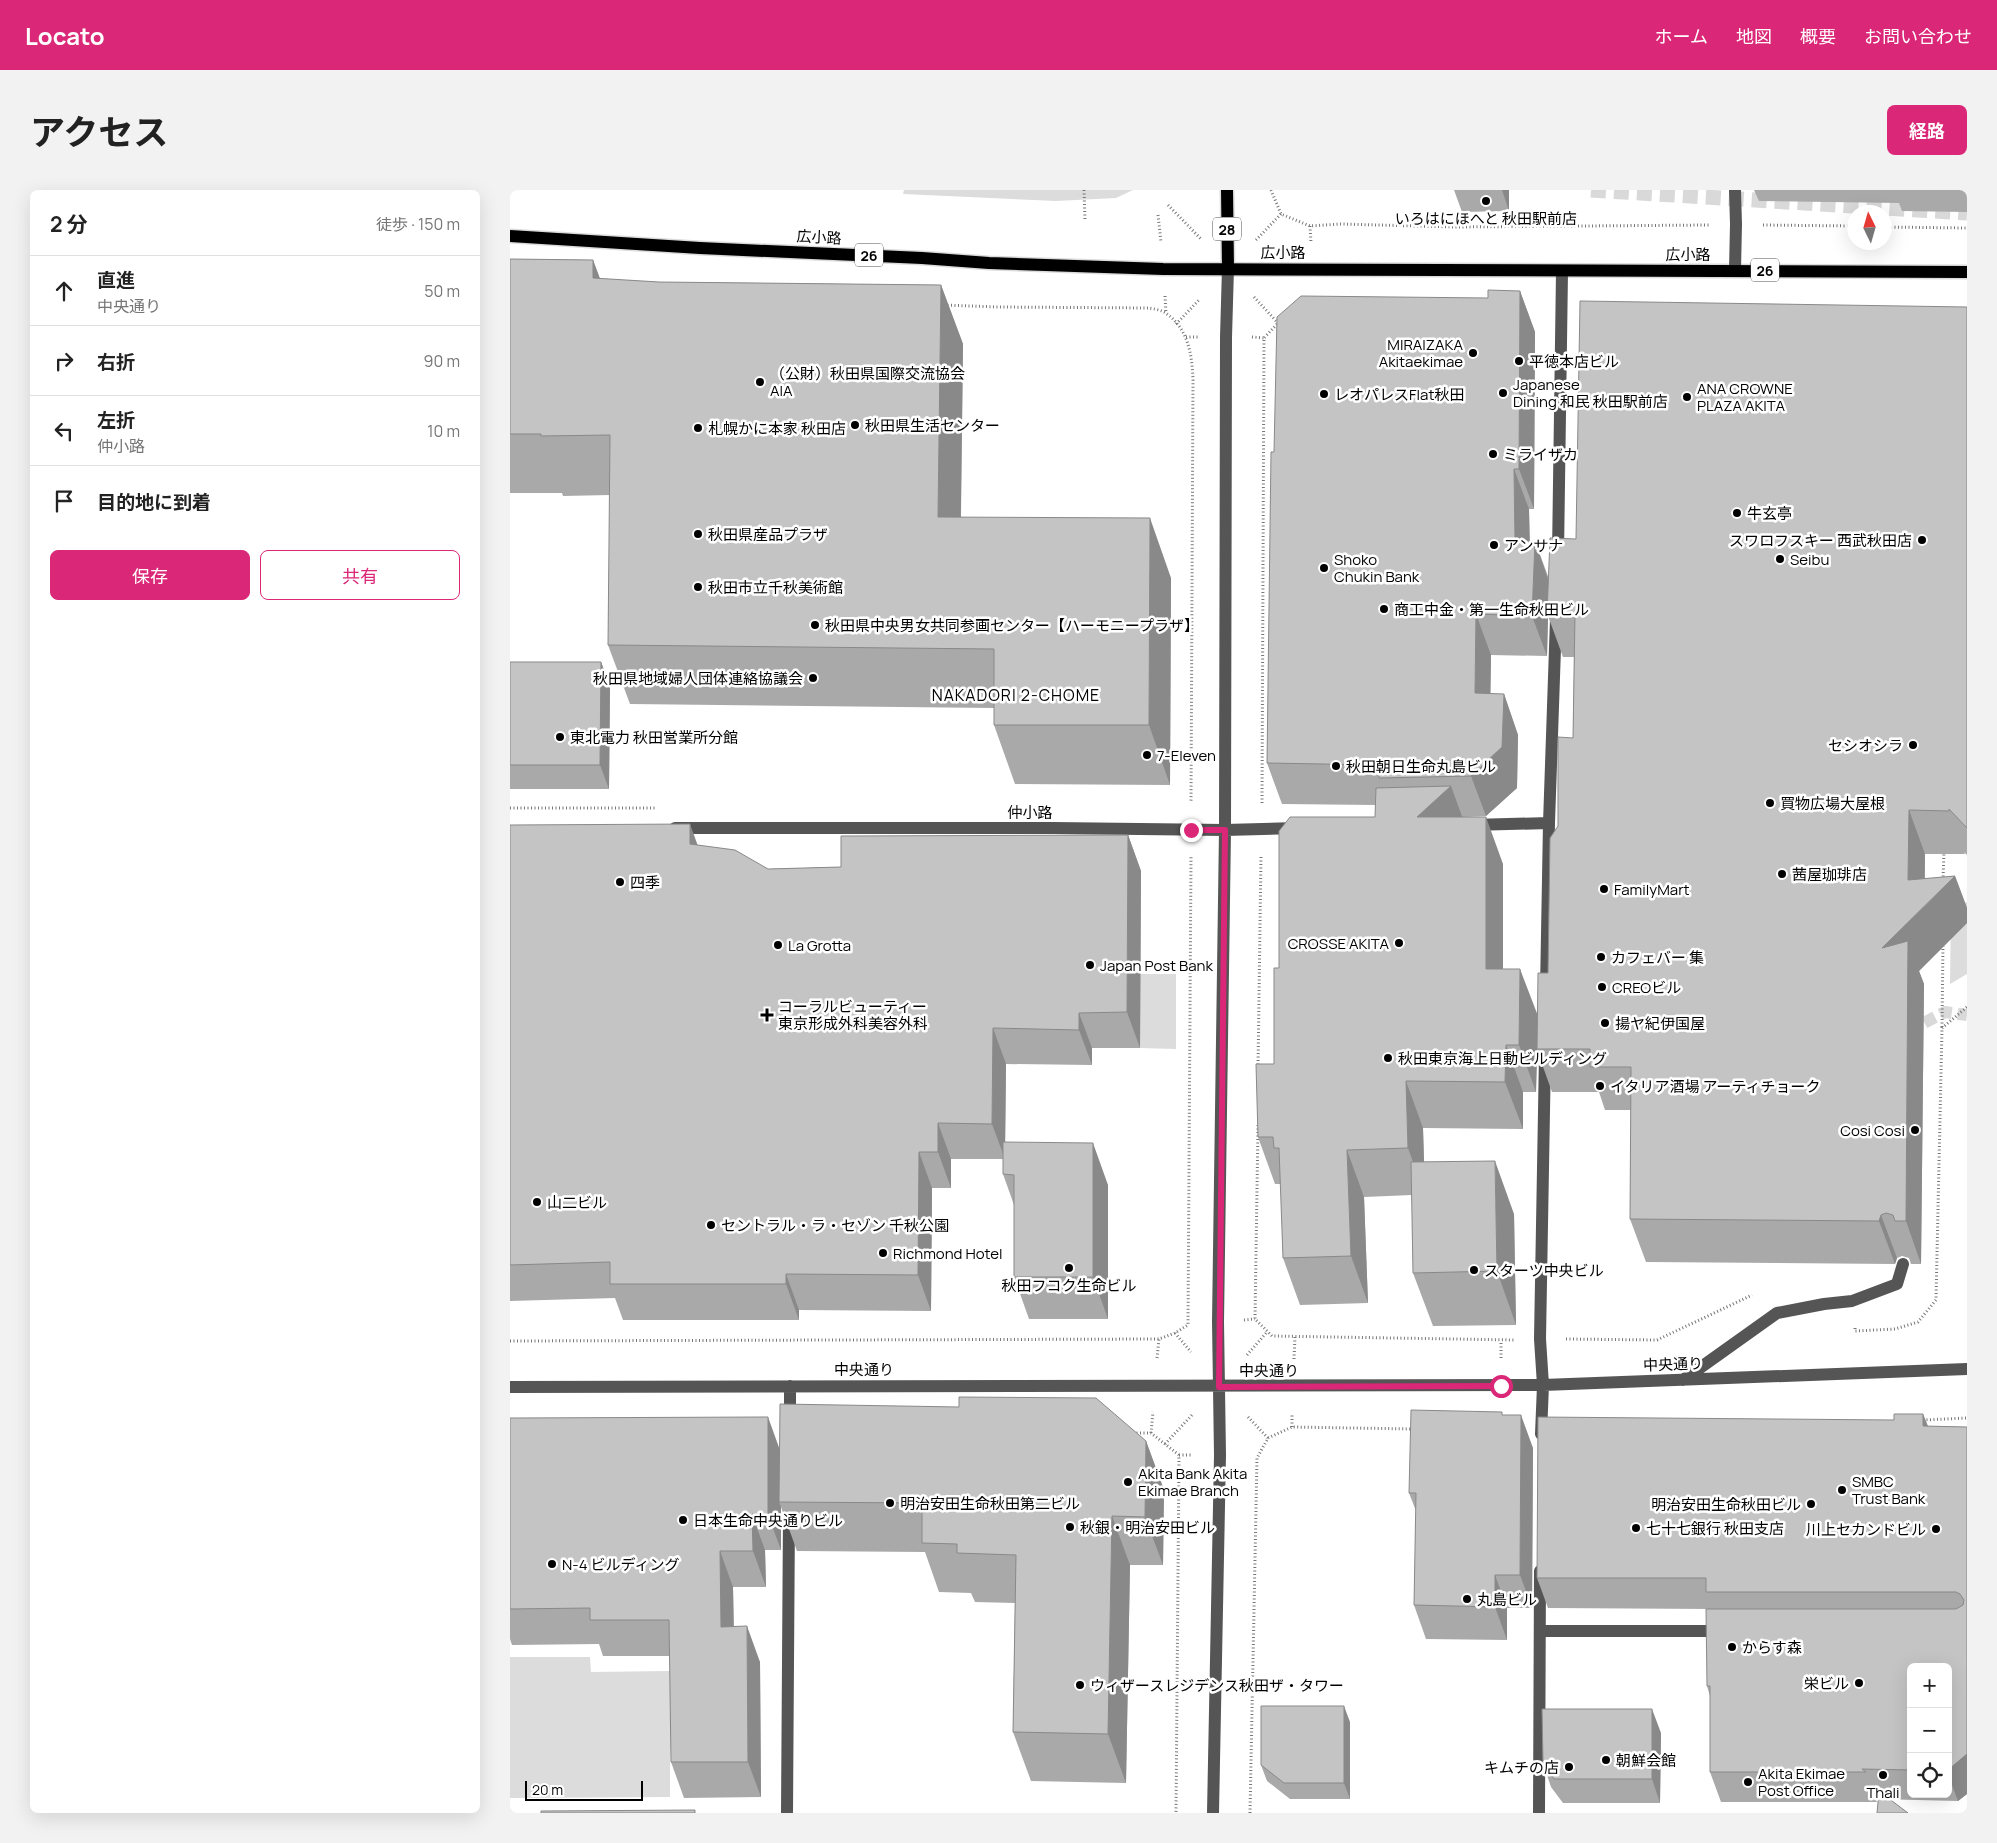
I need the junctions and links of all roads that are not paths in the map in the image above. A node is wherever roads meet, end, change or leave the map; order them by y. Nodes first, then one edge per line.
1 (1227, 190) edge
2 (1735, 190) edge
3 (510, 236) edge
4 (1228, 268) junction
5 (1735, 270) junction
6 (1562, 272) junction
7 (1967, 272) edge
8 (1558, 570) edge
9 (1556, 610) edge
10 (1549, 823) junction
11 (1457, 825) edge
12 (667, 828) edge
13 (1307, 828) edge
14 (1225, 830) junction
15 (1546, 1002) edge
16 (1545, 1042) edge
17 (1903, 1264) edge
18 (1967, 1369) edge
19 (1684, 1380) junction
20 (1543, 1385) junction
21 (790, 1386) junction
22 (510, 1387) edge
23 (1219, 1387) junction
24 (790, 1429) edge
25 (1541, 1450) edge
26 (789, 1498) edge
27 (1540, 1555) edge
28 (1540, 1631) junction
29 (1739, 1631) edge
30 (787, 1813) edge
31 (1213, 1813) edge
32 (1539, 1813) edge

1 - 4 main road, 28
2 - 5 street
3 - 4 main road, 広小路 / 26
4 - 6 main road, 広小路 / 26
4 - 14 street
5 - 6 main road, 広小路 / 26
5 - 7 main road, 広小路 / 26
6 - 8 street
9 - 10 street
10 - 11 street
10 - 15 street
12 - 14 street, 仲小路
13 - 14 street, 仲小路
14 - 23 street
16 - 20 street
17 - 19 street
18 - 19 street, 中央通り
19 - 20 street, 中央通り
20 - 23 street, 中央通り
20 - 25 street
21 - 22 street, 中央通り
21 - 23 street, 中央通り
21 - 24 street
23 - 31 street
26 - 30 street
27 - 28 street
28 - 29 street
28 - 32 street

